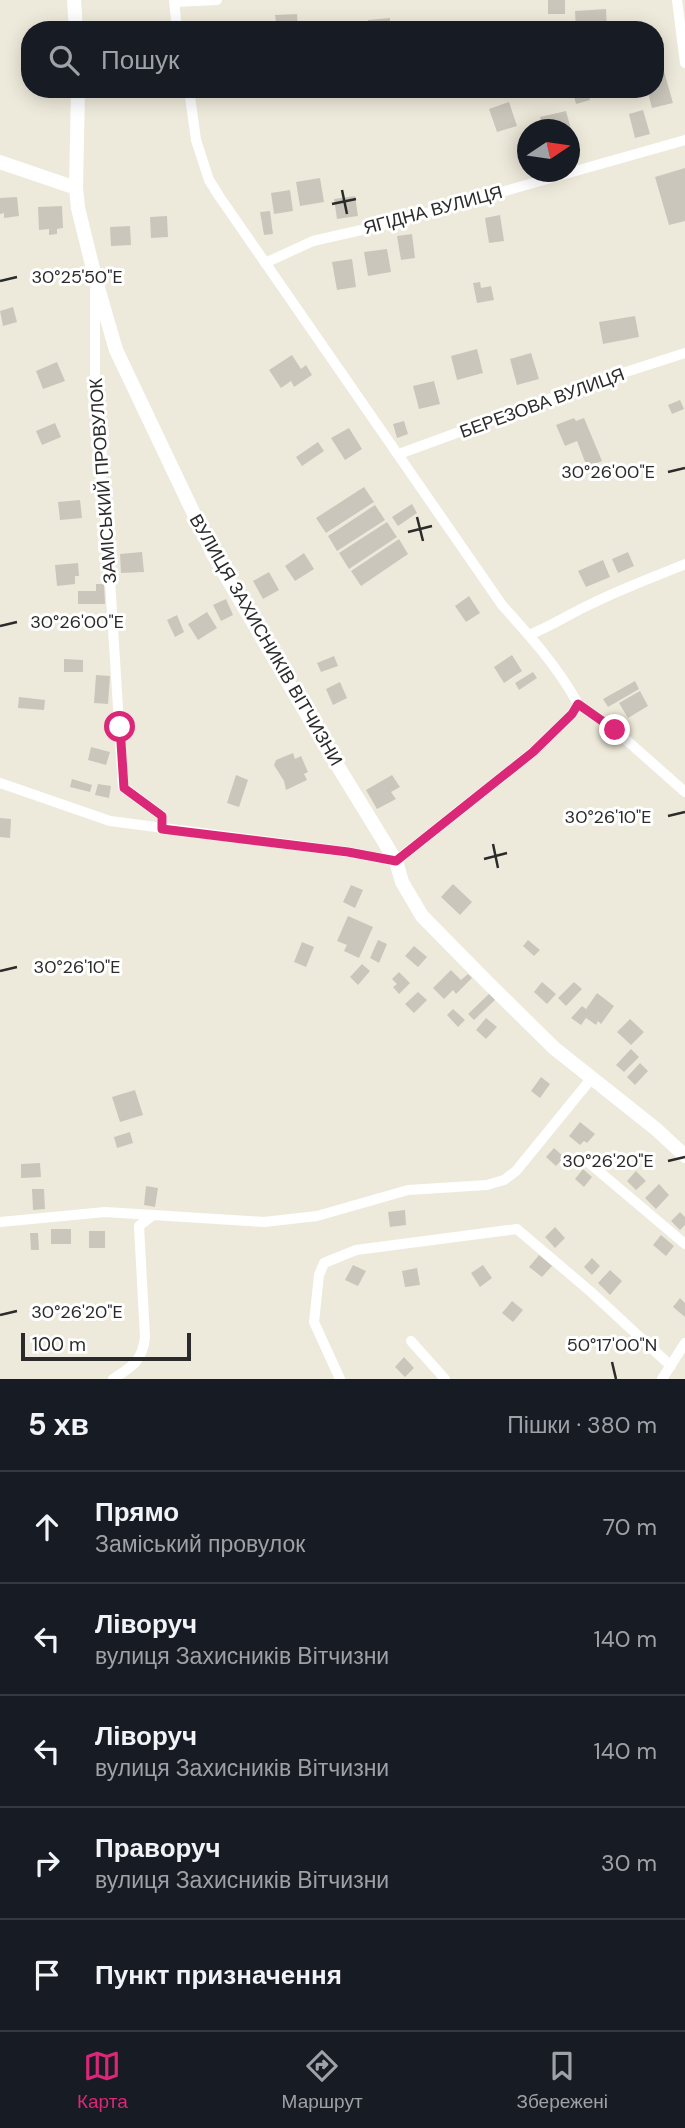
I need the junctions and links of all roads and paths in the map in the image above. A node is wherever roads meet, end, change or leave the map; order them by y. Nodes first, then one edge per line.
1 (75, 0) edge
2 (217, 0) edge
3 (677, 0) edge
4 (174, 1) edge
5 (76, 21) edge
6 (176, 21) edge
7 (685, 63) edge
8 (78, 98) edge
9 (190, 98) edge
10 (685, 140) edge
11 (0, 162) edge
12 (76, 188) junction
13 (265, 263) junction
14 (96, 281) junction
15 (685, 353) edge
16 (399, 454) junction
17 (685, 564) edge
18 (529, 635) junction
19 (578, 704) junction
20 (0, 783) edge
21 (685, 792) edge
22 (162, 829) junction
23 (396, 861) junction
24 (592, 1079) junction
25 (685, 1156) edge
26 (588, 1162) dead end
27 (153, 1215) junction
28 (0, 1222) edge
29 (685, 1244) edge
30 (411, 1341) dead end
31 (685, 1343) edge
32 (671, 1366) junction
33 (113, 1379) edge
34 (340, 1379) edge
35 (445, 1379) edge
36 (662, 1379) edge

1 - 5 street
2 - 4 street
3 - 7 street
4 - 6 street
8 - 12 street, ВУЛИЦЯ ЗАХИСНИКІВ ВІТЧИЗНИ
9 - 13 street
10 - 13 street, ЯГІДНА ВУЛИЦЯ
11 - 12 street
12 - 14 street, ВУЛИЦЯ ЗАХИСНИКІВ ВІТЧИЗНИ
13 - 16 street
14 - 22 street, ЗАМІСЬКИЙ ПРОВУЛОК
14 - 23 street, ВУЛИЦЯ ЗАХИСНИКІВ ВІТЧИЗНИ
15 - 16 street, БЕРЕЗОВА ВУЛИЦЯ
16 - 18 street
17 - 18 street
18 - 19 street
19 - 21 street
19 - 23 street
20 - 22 street
22 - 23 street
23 - 24 street, ВУЛИЦЯ ЗАХИСНИКІВ ВІТЧИЗНИ
24 - 25 street, ВУЛИЦЯ ЗАХИСНИКІВ ВІТЧИЗНИ
24 - 27 street
26 - 29 street
27 - 28 street
27 - 33 street
30 - 35 street
31 - 32 street
32 - 34 street
32 - 36 street

